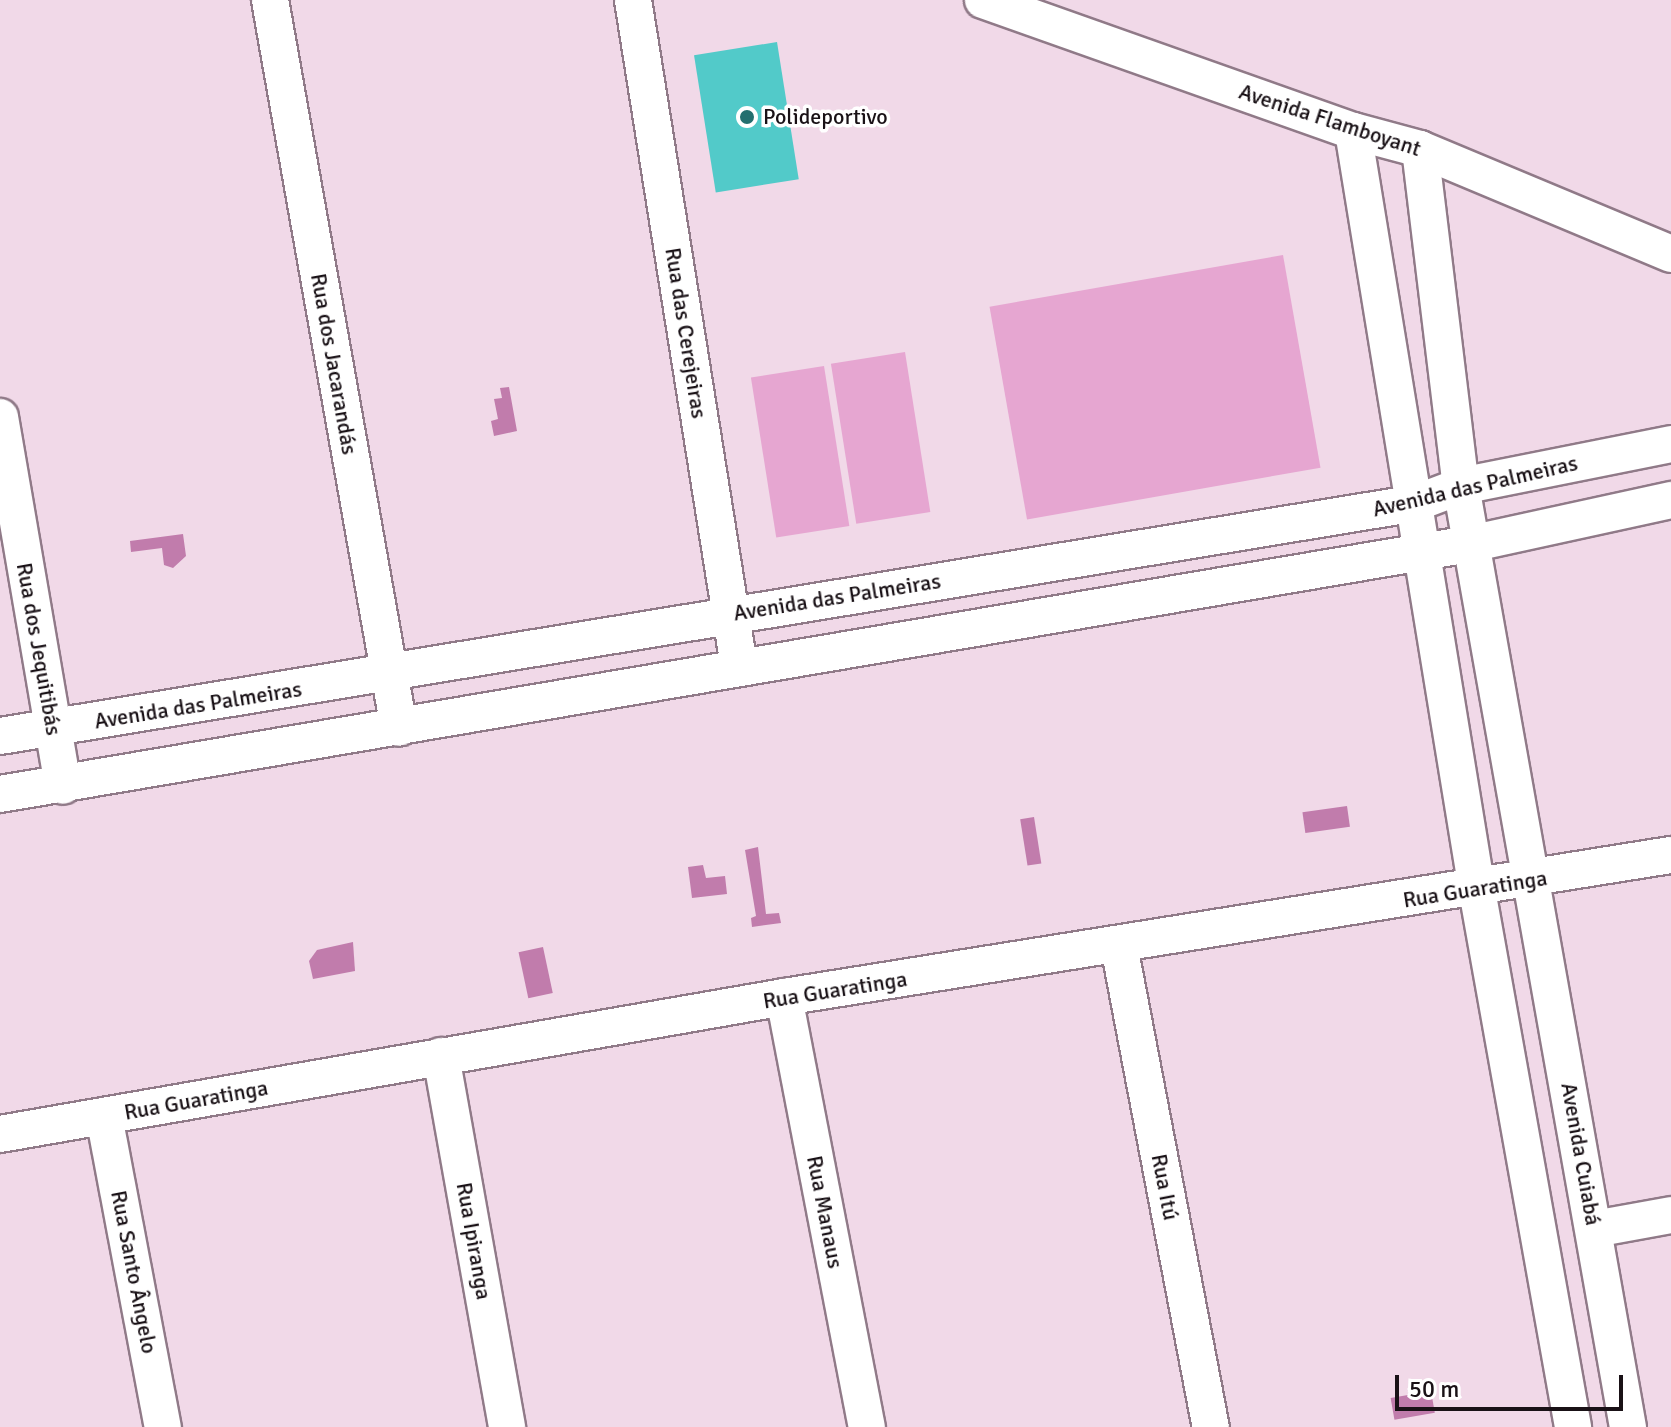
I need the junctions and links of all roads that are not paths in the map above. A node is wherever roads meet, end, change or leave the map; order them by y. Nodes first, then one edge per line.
1 (270, 0) edge
2 (633, 0) edge
3 (983, 0) edge
4 (1353, 131) junction
5 (1420, 149) junction
6 (1671, 254) edge
7 (0, 417) edge
8 (1671, 444) edge
9 (1461, 486) junction
10 (1671, 500) edge
11 (1416, 503) junction
12 (1474, 543) junction
13 (1424, 551) junction
14 (730, 614) junction
15 (739, 666) junction
16 (388, 674) junction
17 (53, 728) junction
18 (399, 728) junction
19 (0, 736) edge
20 (63, 786) junction
21 (0, 794) edge
22 (1671, 855) edge
23 (1534, 880) junction
24 (1477, 890) junction
25 (1119, 946) junction
26 (784, 997) junction
27 (441, 1056) junction
28 (104, 1116) junction
29 (0, 1134) edge
30 (1671, 1215) edge
31 (1594, 1229) junction
32 (163, 1427) edge
33 (507, 1427) edge
34 (867, 1427) edge
35 (1211, 1427) edge
36 (1573, 1427) edge
37 (1628, 1427) edge

1 - 16 street, Rua dos Jacarandás
2 - 14 street, Rua das Cerejeiras
3 - 4 street, Avenida Flamboyant
4 - 5 street, Avenida Flamboyant
4 - 11 street
5 - 6 street, Avenida Flamboyant
5 - 9 street, Avenida Cuiabá
7 - 17 street, Rua dos Jequitibás
8 - 9 street, Avenida das Palmeiras
9 - 11 street, Avenida das Palmeiras
9 - 12 street, Avenida Cuiabá
10 - 12 street
11 - 13 street
11 - 14 street, Avenida das Palmeiras
12 - 13 street
12 - 23 street, Avenida Cuiabá
13 - 15 street
13 - 24 street
14 - 15 street, Rua das Cerejeiras
14 - 16 street, Avenida das Palmeiras
15 - 18 street
16 - 17 street, Avenida das Palmeiras
16 - 18 street, Rua dos Jacarandás
17 - 19 street, Avenida das Palmeiras
17 - 20 street, Rua dos Jequitibás
18 - 20 street
20 - 21 street
22 - 23 street, Rua Guaratinga
23 - 24 street, Rua Guaratinga
23 - 31 street, Avenida Cuiabá
24 - 25 street, Rua Guaratinga
24 - 36 street
25 - 26 street, Rua Guaratinga
25 - 35 street, Rua Itú
26 - 27 street, Rua Guaratinga
26 - 34 street, Rua Manaus
27 - 28 street, Rua Guaratinga
27 - 33 street, Rua Ipiranga
28 - 29 street, Rua Guaratinga
28 - 32 street, Rua Santo Ângelo
30 - 31 street
31 - 37 street, Avenida Cuiabá

